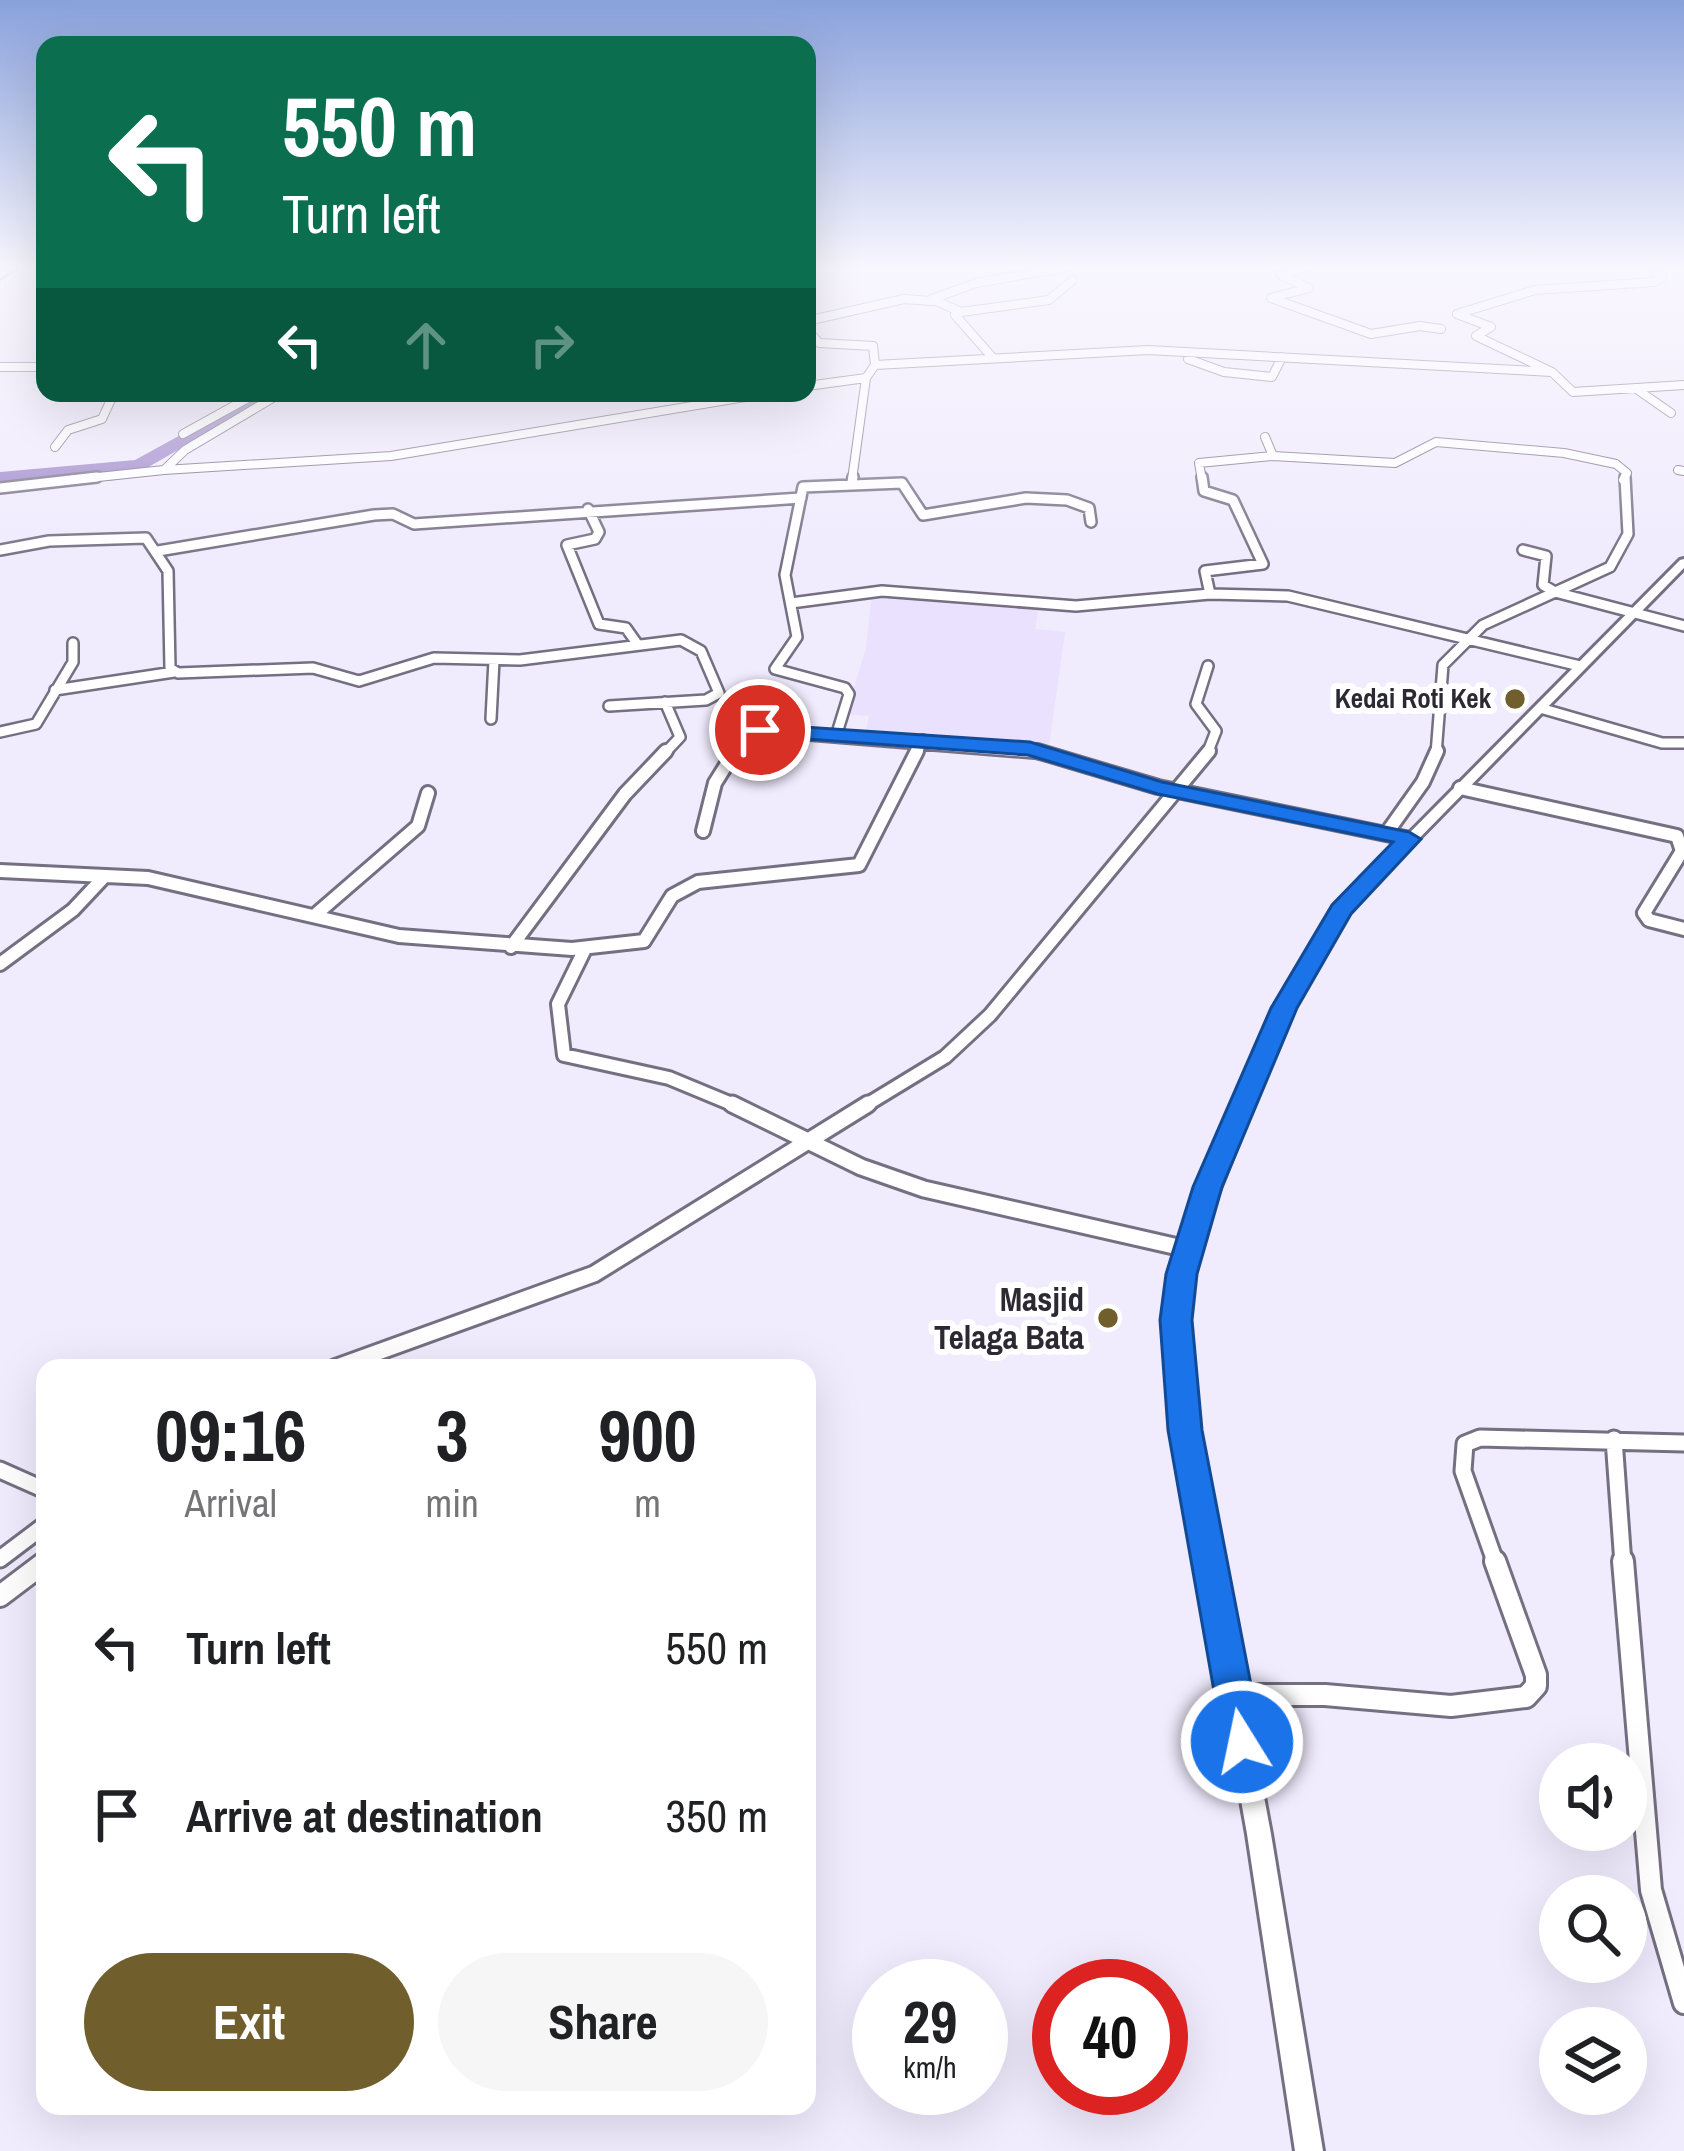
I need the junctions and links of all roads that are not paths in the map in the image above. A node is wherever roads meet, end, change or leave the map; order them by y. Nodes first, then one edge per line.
1 (873, 367) edge
2 (1209, 367) edge
3 (1279, 367) edge
4 (1469, 367) edge
5 (1542, 367) edge
6 (1552, 372) junction
7 (866, 378) junction
8 (816, 385) edge
9 (1684, 385) edge
10 (1635, 388) junction
11 (110, 402) edge
12 (241, 402) edge
13 (266, 402) edge
14 (715, 402) edge
15 (1671, 413) dead end
16 (183, 434) dead end
17 (1264, 437) dead end
18 (55, 447) dead end
19 (1273, 456) junction
20 (164, 470) junction
21 (851, 482) junction
22 (0, 488) edge
23 (801, 498) junction
24 (588, 509) junction
25 (1091, 522) dead end
26 (0, 550) edge
27 (1523, 550) dead end
28 (158, 551) junction
29 (1684, 562) edge
30 (1555, 592) junction
31 (1210, 594) junction
32 (791, 603) junction
33 (1630, 613) junction
34 (1684, 626) edge
35 (1466, 640) junction
36 (73, 643) dead end
37 (638, 645) junction
38 (494, 660) junction
39 (1208, 666) dead end
40 (1580, 666) junction
41 (174, 672) junction
42 (55, 690) junction
43 (665, 702) junction
44 (609, 706) dead end
45 (1540, 708) junction
46 (491, 719) dead end
47 (0, 732) edge
48 (837, 733) junction
49 (923, 740) junction
50 (1684, 743) edge
51 (1460, 788) junction
52 (1180, 792) junction
53 (428, 793) dead end
54 (703, 830) dead end
55 (1386, 834) junction
56 (1409, 839) junction
57 (0, 871) edge
58 (103, 878) junction
59 (314, 916) junction
60 (1684, 929) edge
61 (511, 947) junction
62 (585, 949) junction
63 (0, 964) edge
64 (808, 1138) junction
65 (1186, 1249) junction
66 (359, 1359) edge
67 (1615, 1439) junction
68 (1684, 1443) edge
69 (0, 1470) edge
70 (36, 1486) edge
71 (36, 1532) edge
72 (0, 1559) edge
73 (36, 1569) edge
74 (0, 1596) edge
75 (1234, 1695) junction
76 (1684, 2003) edge
77 (1309, 2151) edge

1 - 7 street
2 - 3 street
4 - 6 street
5 - 6 street
6 - 10 street
7 - 8 street
7 - 21 street
9 - 10 street
10 - 15 street
11 - 18 street
12 - 16 street
13 - 20 street
14 - 20 street
17 - 19 street
19 - 30 street
19 - 31 street
20 - 22 street
21 - 23 street
21 - 25 street
23 - 24 street
23 - 32 street
24 - 28 street
24 - 37 street
26 - 28 street
27 - 30 street
28 - 41 street
29 - 33 street
30 - 33 street
30 - 35 street
31 - 32 street
31 - 35 street
32 - 48 street
33 - 34 street
33 - 40 street
35 - 40 street
35 - 55 street
36 - 42 street
37 - 38 street
37 - 43 street
38 - 41 street
38 - 46 street
39 - 52 street
40 - 45 street
41 - 42 street
42 - 47 street
43 - 44 street
43 - 61 street
45 - 50 street
45 - 51 street
48 - 49 street
48 - 54 street
49 - 52 street
49 - 62 street
51 - 56 street
51 - 60 street
52 - 55 street
52 - 64 street
53 - 59 street
55 - 56 street
56 - 65 street
57 - 58 street
58 - 59 street
58 - 63 street
59 - 61 street
61 - 62 street
62 - 64 street
64 - 65 street
64 - 66 street
65 - 75 street
67 - 68 street
67 - 75 street
67 - 76 street
69 - 70 street
71 - 72 street
73 - 74 street
75 - 77 street

